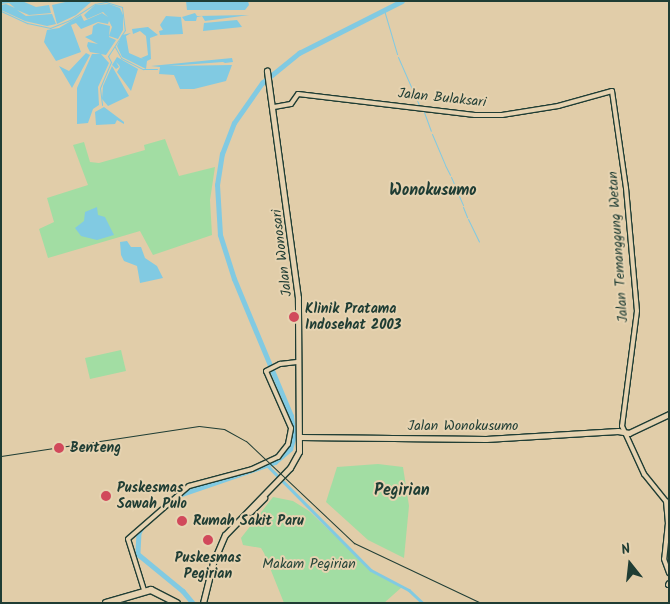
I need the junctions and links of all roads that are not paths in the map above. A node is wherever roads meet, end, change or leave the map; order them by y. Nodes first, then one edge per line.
1 (268, 73) dead end
2 (611, 91) joint
3 (274, 107) junction
4 (297, 362) junction
5 (669, 414) edge
6 (623, 431) junction
7 (301, 436) junction
8 (632, 449) junction
9 (669, 510) edge
10 (668, 523) edge
11 (668, 571) edge
12 (144, 590) junction
13 (106, 603) edge
14 (116, 603) edge
15 (172, 603) edge
16 (178, 603) edge
17 (205, 603) edge

1 - 3 main road, Jalan Wonosari
2 - 3 street, Jalan Bulaksari
2 - 6 street, Jalan Temanggung Wetan
3 - 4 main road, Jalan Wonosari
4 - 7 main road, Jalan Wonosari
4 - 12 street
5 - 6 main road, Jalan Wonokusumo
6 - 7 main road, Jalan Wonokusumo
6 - 8 street
7 - 17 main road, Jalan Wonosari
8 - 9 street
8 - 10 street
10 - 11 street
12 - 13 highway
12 - 16 highway
14 - 15 highway

